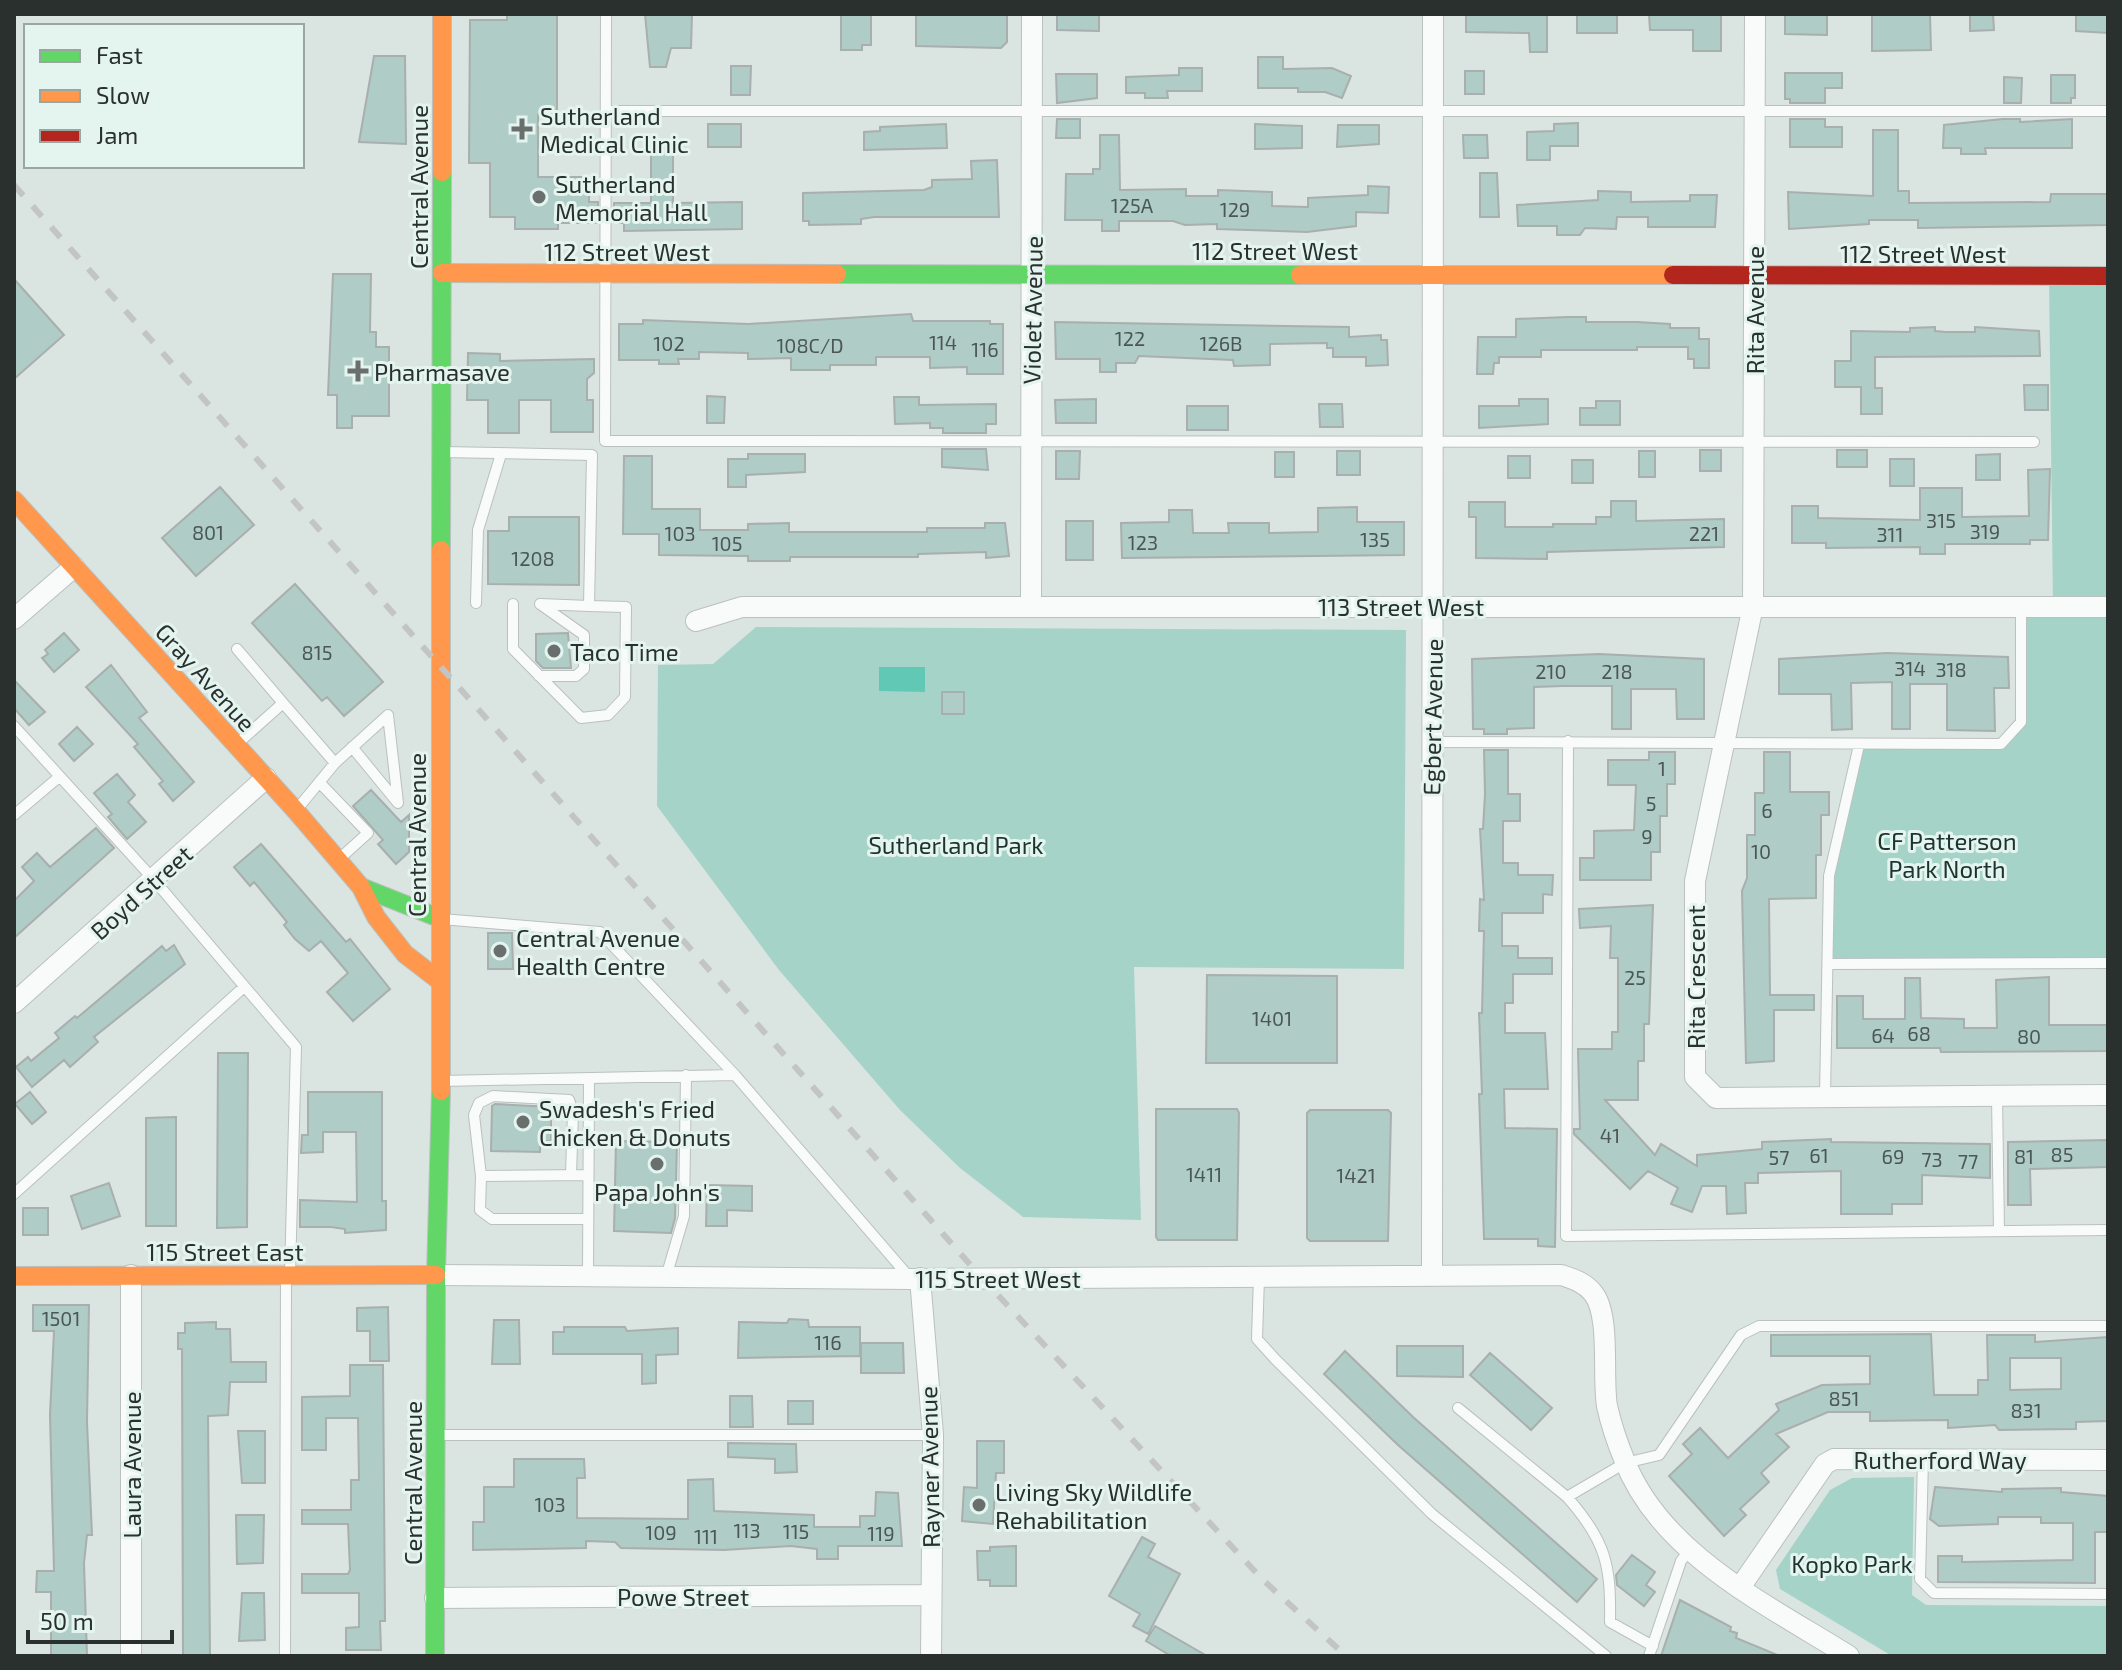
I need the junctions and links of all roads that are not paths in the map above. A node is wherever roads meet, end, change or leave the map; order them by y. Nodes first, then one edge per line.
1 (442, 14) edge
2 (606, 14) edge
3 (1032, 14) edge
4 (1433, 14) edge
5 (1755, 14) edge
6 (1034, 108) junction
7 (1432, 110) junction
8 (606, 111) junction
9 (1756, 111) junction
10 (2108, 111) edge
11 (442, 273) junction
12 (1434, 274) junction
13 (605, 275) junction
14 (1032, 276) junction
15 (2108, 276) edge
16 (1753, 278) junction
17 (1031, 441) junction
18 (1753, 441) junction
19 (1434, 442) junction
20 (2034, 442) dead end
21 (440, 452) junction
22 (501, 454) junction
23 (14, 500) edge
24 (74, 567) junction
25 (476, 603) dead end
26 (513, 604) dead end
27 (589, 606) junction
28 (1031, 606) junction
29 (1433, 606) junction
30 (1753, 606) junction
31 (2021, 607) junction
32 (2108, 607) edge
33 (14, 619) edge
34 (696, 621) dead end
35 (237, 649) dead end
36 (539, 676) junction
37 (283, 703) junction
38 (14, 726) edge
39 (1568, 741) junction
40 (1724, 741) junction
41 (1431, 742) junction
42 (236, 745) junction
43 (1859, 745) junction
44 (352, 747) junction
45 (335, 763) junction
46 (59, 777) junction
47 (266, 778) junction
48 (319, 782) junction
49 (385, 787) junction
50 (376, 795) dead end
51 (296, 811) junction
52 (14, 815) edge
53 (338, 860) junction
54 (155, 881) junction
55 (361, 887) junction
56 (439, 918) junction
57 (2108, 963) edge
58 (1829, 964) junction
59 (440, 981) junction
60 (244, 987) junction
61 (14, 1003) edge
62 (686, 1075) junction
63 (735, 1075) junction
64 (589, 1080) junction
65 (441, 1081) junction
66 (2108, 1095) edge
67 (1825, 1096) junction
68 (1997, 1096) junction
69 (571, 1175) junction
70 (587, 1175) junction
71 (481, 1176) junction
72 (14, 1194) edge
73 (587, 1219) junction
74 (1999, 1230) junction
75 (2108, 1230) edge
76 (131, 1275) junction
77 (436, 1275) junction
78 (1432, 1275) junction
79 (14, 1276) edge
80 (288, 1276) junction
81 (588, 1276) junction
82 (1259, 1276) junction
83 (666, 1277) junction
84 (915, 1278) junction
85 (2108, 1326) edge
86 (1458, 1408) dead end
87 (438, 1435) junction
88 (933, 1435) junction
89 (1923, 1459) junction
90 (2108, 1460) edge
91 (1625, 1463) junction
92 (1567, 1497) junction
93 (1690, 1549) junction
94 (1741, 1586) junction
95 (2108, 1594) edge
96 (930, 1595) junction
97 (435, 1598) junction
98 (1651, 1651) edge
99 (131, 1656) edge
100 (285, 1656) edge
101 (435, 1656) edge
102 (931, 1656) edge
103 (1606, 1656) edge
104 (1849, 1656) edge

1 - 11 street, Central Avenue
2 - 8 lane
3 - 6 street, Violet Avenue
4 - 7 street, Egbert Avenue
5 - 9 street, Rita Avenue
6 - 7 lane
6 - 8 lane
6 - 14 street, Violet Avenue
7 - 9 lane
7 - 12 street, Egbert Avenue
8 - 13 lane
9 - 10 lane
9 - 16 street, Rita Avenue
11 - 13 street, 112 Street West
11 - 21 street, Central Avenue
12 - 14 street, 112 Street West
12 - 16 street, 112 Street West
12 - 19 street, Egbert Avenue
13 - 14 street, 112 Street West
13 - 17 lane
14 - 17 street, Violet Avenue
15 - 16 street, 112 Street West
16 - 18 street, Rita Avenue
17 - 19 lane
17 - 28 street, Violet Avenue
18 - 19 lane
18 - 20 lane
18 - 30 street, Rita Avenue
19 - 29 street, Egbert Avenue
21 - 22 lane
21 - 56 street, Central Avenue
22 - 25 lane
22 - 27 lane
23 - 24 street, Gray Avenue
24 - 33 street
24 - 42 street, Gray Avenue
26 - 36 lane
27 - 36 lane
27 - 36 lane
28 - 29 street, 113 Street West
28 - 34 street, 113 Street West
29 - 30 street, 113 Street West
29 - 41 street, Egbert Avenue
30 - 31 street, 113 Street West
30 - 40 street, Rita Crescent
31 - 32 street, 113 Street West
31 - 43 lane
35 - 37 lane
37 - 42 lane
37 - 45 lane
38 - 46 lane
39 - 40 lane
39 - 41 lane
39 - 74 lane
40 - 43 lane
40 - 67 street, Rita Crescent
41 - 78 street, Egbert Avenue
42 - 47 street, Gray Avenue
43 - 58 lane
44 - 45 lane
44 - 49 lane
44 - 49 lane
45 - 48 lane
46 - 52 lane
46 - 54 lane
47 - 51 street, Gray Avenue
47 - 54 street, Boyd Street
48 - 51 lane
48 - 53 lane
49 - 50 lane
51 - 53 street, Gray Avenue
53 - 55 street, Gray Avenue
54 - 60 lane
54 - 61 street, Boyd Street
55 - 56 street, Gray Avenue
55 - 59 street, Gray Avenue
56 - 59 street, Central Avenue
56 - 63 lane
57 - 58 lane
58 - 67 lane
59 - 65 street, Central Avenue
60 - 72 lane
60 - 80 lane
62 - 63 lane
62 - 64 lane
62 - 83 lane
63 - 84 lane
64 - 65 lane
64 - 70 lane
65 - 77 street, Central Avenue
66 - 68 street, Rita Crescent
67 - 68 street, Rita Crescent
68 - 74 lane
69 - 70 lane
69 - 71 lane
69 - 71 lane
70 - 73 lane
71 - 73 lane
73 - 81 lane
74 - 75 lane
76 - 79 street, 115 Street East
76 - 80 street, 115 Street East
76 - 99 street, Laura Avenue
77 - 80 street, 115 Street East
77 - 81 street, 115 Street West
77 - 87 street, Central Avenue
78 - 82 street, 115 Street West
78 - 91 street, 115 Street West
80 - 100 lane
81 - 83 street, 115 Street West
82 - 84 street, 115 Street West
82 - 103 lane
83 - 84 street, 115 Street West
84 - 88 street, Rayner Avenue
85 - 91 lane
86 - 92 lane
87 - 88 lane
87 - 97 street, Central Avenue
88 - 96 street, Rayner Avenue
89 - 90 street, Rutherford Way
89 - 94 street, Rutherford Way
89 - 95 lane
91 - 92 lane
91 - 93 street
92 - 98 lane
93 - 94 street
93 - 98 lane
94 - 104 street
96 - 97 street, Powe Street
96 - 102 street, Rayner Avenue
97 - 101 street, Central Avenue

